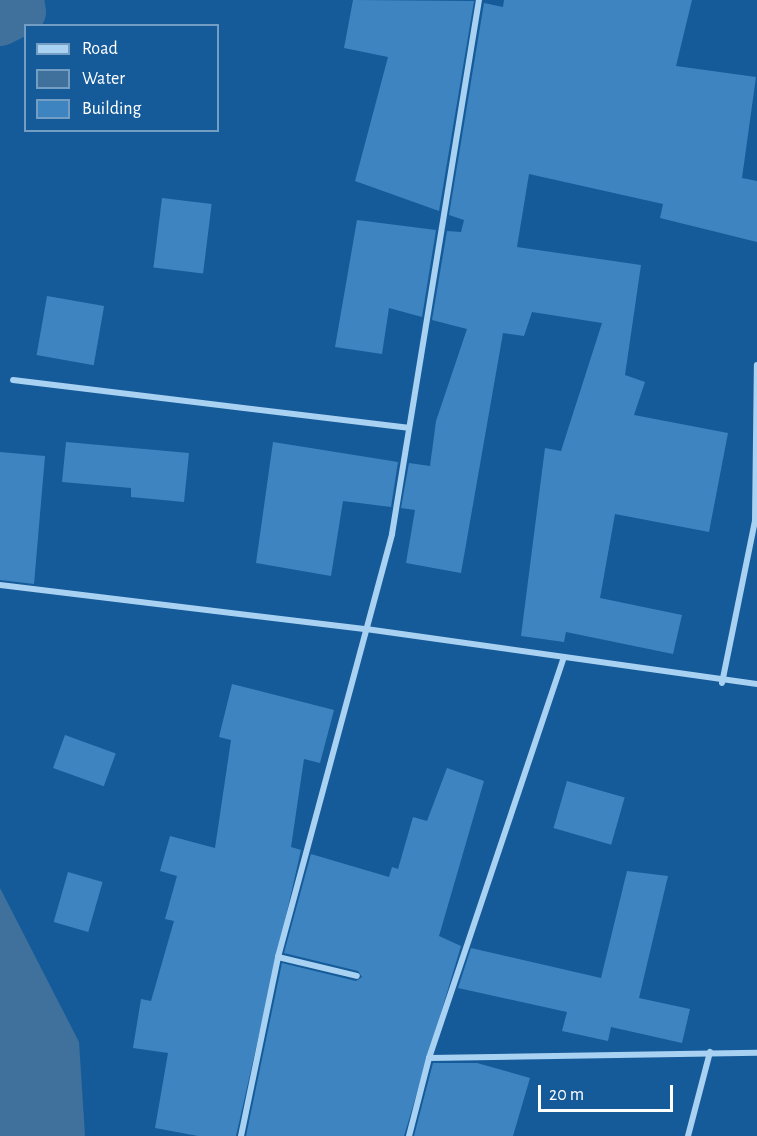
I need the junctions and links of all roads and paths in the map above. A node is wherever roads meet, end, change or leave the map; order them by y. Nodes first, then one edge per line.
1 (479, 0) edge
2 (757, 365) edge
3 (13, 380) dead end
4 (408, 428) junction
5 (0, 585) edge
6 (366, 628) junction
7 (564, 657) junction
8 (722, 683) junction
9 (757, 684) edge
10 (278, 957) junction
11 (357, 975) dead end
12 (710, 1052) junction
13 (757, 1053) edge
14 (429, 1058) junction
15 (241, 1136) edge
16 (409, 1136) edge
17 (688, 1136) edge

1 - 4 street
2 - 8 street
3 - 4 street
4 - 6 street
5 - 6 street
6 - 7 street
6 - 10 street
7 - 8 street
7 - 14 street
8 - 9 street
10 - 11 street
10 - 15 street
12 - 13 street
12 - 14 street
12 - 17 street
14 - 16 street

